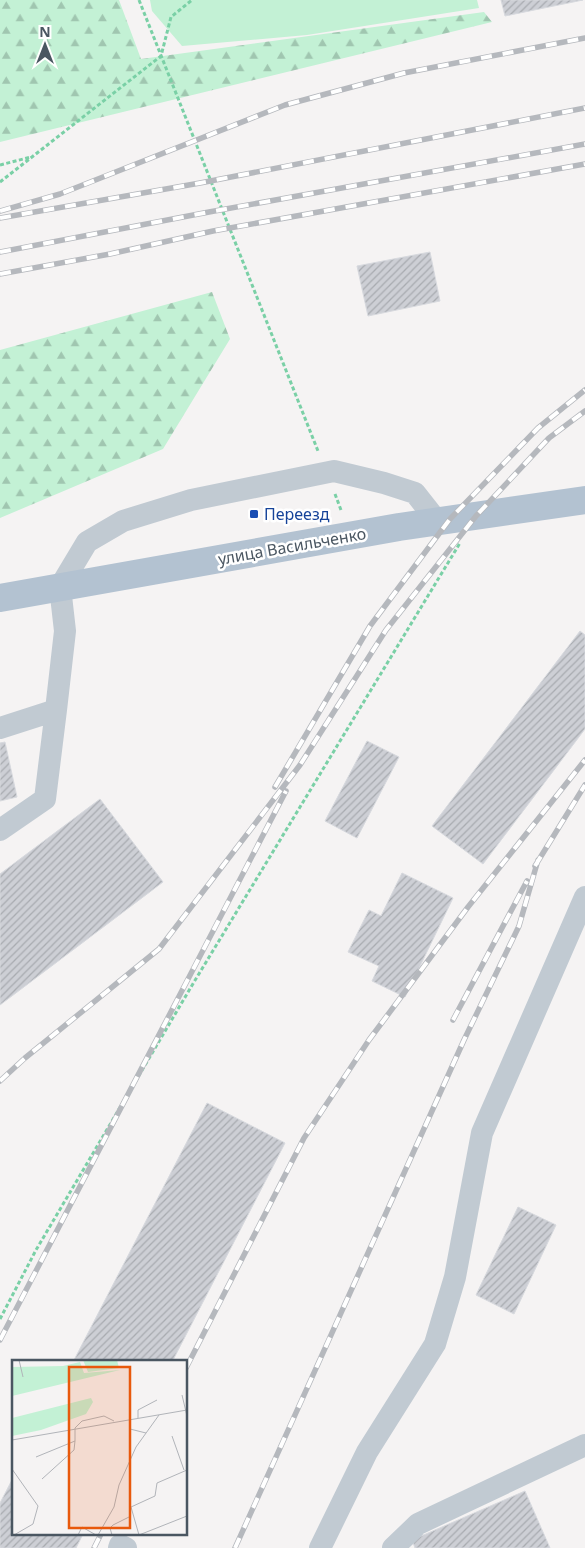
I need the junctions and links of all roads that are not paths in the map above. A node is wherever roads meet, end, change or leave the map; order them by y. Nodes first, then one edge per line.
1 (585, 500) edge
2 (437, 520) junction
3 (60, 588) junction
4 (0, 598) edge
5 (56, 710) junction
6 (0, 728) edge
7 (0, 830) edge
8 (585, 897) edge
9 (585, 1445) edge
10 (119, 1548) edge
11 (126, 1548) edge
12 (320, 1548) edge
13 (393, 1548) edge

1 - 2 main road, улица Васильченко
2 - 3 main road, улица Васильченко
2 - 3 lane
3 - 4 main road, улица Васильченко
3 - 5 lane
5 - 6 lane
5 - 7 lane
8 - 12 lane
9 - 13 lane
10 - 11 lane

